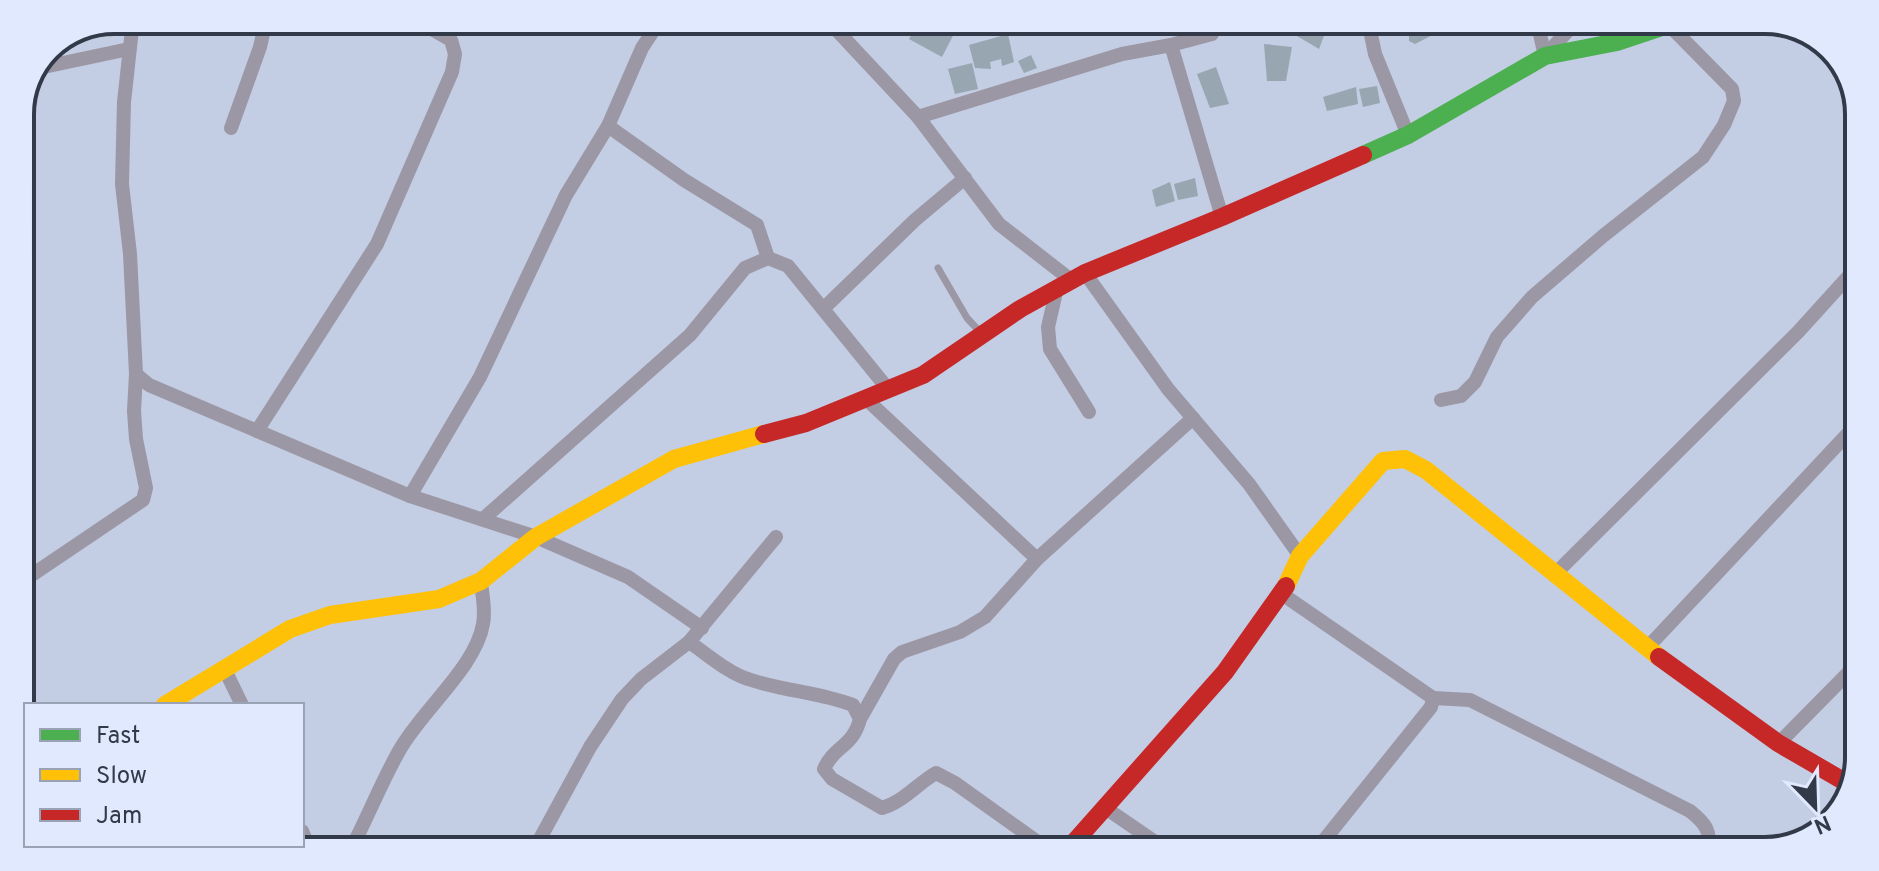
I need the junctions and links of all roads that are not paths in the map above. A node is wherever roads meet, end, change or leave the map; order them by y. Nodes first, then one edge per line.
1 (131, 34) edge
2 (263, 34) edge
3 (440, 34) edge
4 (651, 34) edge
5 (840, 34) edge
6 (1212, 34) dead end
7 (1371, 34) edge
8 (1540, 34) edge
9 (1565, 34) edge
10 (1641, 34) edge
11 (1678, 34) edge
12 (1171, 45) junction
13 (129, 49) junction
14 (1545, 56) junction
15 (52, 65) edge
16 (918, 117) junction
17 (608, 126) junction
18 (231, 128) dead end
19 (1408, 135) junction
20 (965, 178) junction
21 (1222, 217) junction
22 (768, 258) junction
23 (938, 268) dead end
24 (1071, 280) junction
25 (1845, 280) edge
26 (823, 309) junction
27 (982, 334) junction
28 (136, 374) junction
29 (888, 389) junction
30 (865, 398) junction
31 (1441, 400) dead end
32 (1089, 412) dead end
33 (1193, 418) junction
34 (257, 431) junction
35 (1845, 437) edge
36 (410, 496) junction
37 (483, 519) junction
38 (536, 537) junction
39 (776, 537) dead end
40 (1300, 556) junction
41 (1037, 559) junction
42 (34, 574) edge
43 (1554, 575) junction
44 (481, 581) junction
45 (1282, 594) junction
46 (702, 628) junction
47 (689, 642) junction
48 (1647, 648) junction
49 (224, 668) junction
50 (1845, 676) edge
51 (1433, 698) junction
52 (168, 703) edge
53 (241, 703) edge
54 (860, 719) junction
55 (1779, 743) junction
56 (1841, 780) edge
57 (1104, 807) junction
58 (357, 837) edge
59 (541, 837) edge
60 (1031, 837) edge
61 (1078, 837) edge
62 (1148, 837) edge
63 (1327, 837) edge
64 (1710, 837) edge

1 - 13 street
2 - 18 street
3 - 34 street
4 - 17 street
5 - 16 street
6 - 12 street
7 - 19 street
8 - 14 street
9 - 14 street
10 - 14 street
11 - 31 street
12 - 16 street
12 - 21 street
13 - 15 street
13 - 28 street
14 - 19 street
16 - 20 street
17 - 22 street
17 - 36 street
19 - 21 street
20 - 24 street
20 - 26 street
21 - 24 street
22 - 26 street
22 - 37 street
23 - 27 lane
24 - 27 street
24 - 32 street
24 - 33 street
25 - 43 street
26 - 29 street
27 - 29 street
28 - 34 street
28 - 42 street
29 - 30 street
30 - 38 street
30 - 41 street
33 - 40 street
33 - 41 street
34 - 36 street
35 - 48 street
36 - 37 street
37 - 38 street
38 - 44 street
38 - 46 street
39 - 46 street
40 - 43 street
40 - 45 street
41 - 54 street
43 - 48 street
44 - 49 street
44 - 58 street
45 - 51 street
45 - 57 street
46 - 47 street
47 - 54 street
47 - 59 street
48 - 55 street
49 - 52 street
49 - 53 street
50 - 55 street
51 - 63 street
51 - 64 street
54 - 60 street
55 - 56 street
57 - 61 street
57 - 62 street

